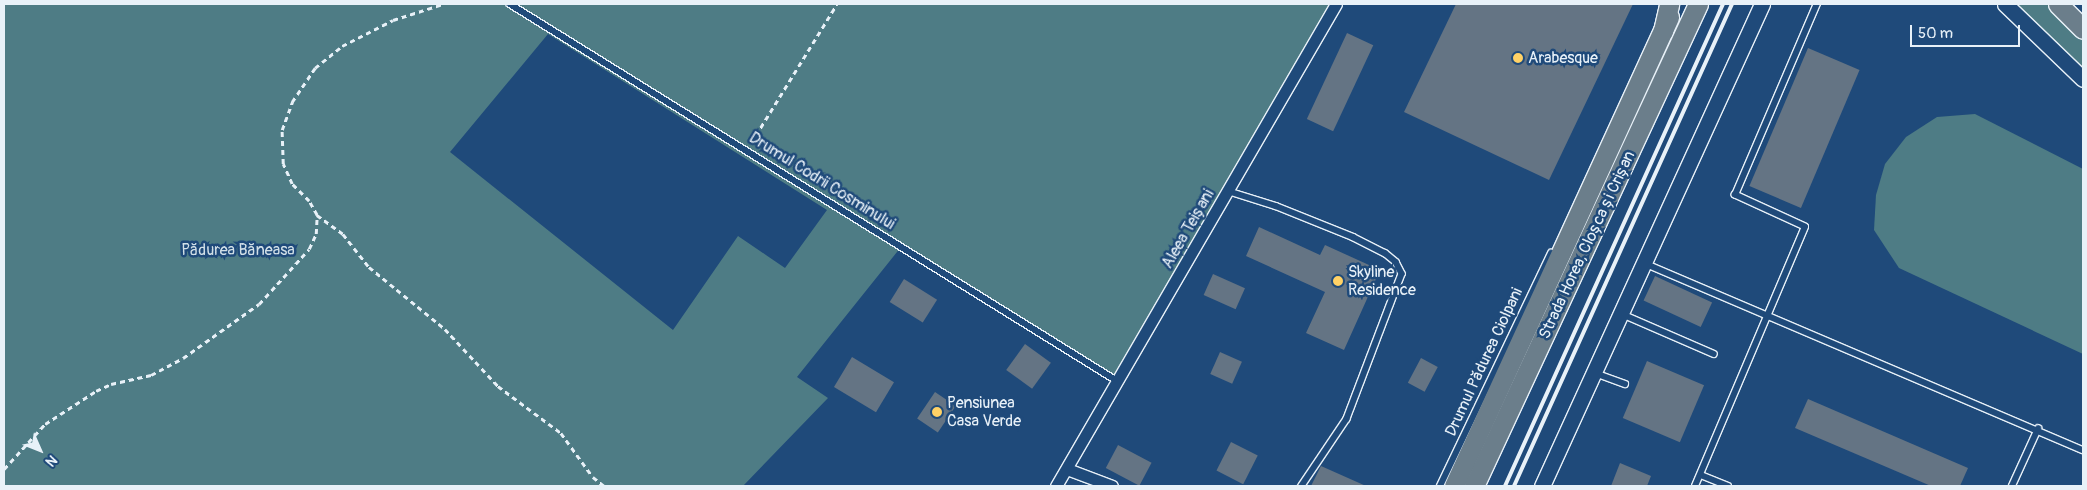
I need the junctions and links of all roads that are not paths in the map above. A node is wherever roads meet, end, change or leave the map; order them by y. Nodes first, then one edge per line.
1 (510, 4) edge
2 (1336, 4) edge
3 (1669, 4) edge
4 (1675, 4) edge
5 (1698, 4) edge
6 (1762, 4) edge
7 (1817, 4) edge
8 (2005, 4) edge
9 (2058, 4) edge
10 (2083, 29) edge
11 (1663, 31) junction
12 (2083, 79) edge
13 (1228, 191) junction
14 (1563, 260) junction
15 (1643, 262) junction
16 (1620, 314) junction
17 (1769, 314) junction
18 (1714, 354) dead end
19 (1593, 372) junction
20 (1118, 382) junction
21 (1625, 384) dead end
22 (2038, 429) junction
23 (2083, 450) edge
24 (1067, 469) junction
25 (1700, 475) junction
26 (1056, 486) edge
27 (1112, 486) edge
28 (1302, 486) edge
29 (1440, 486) edge
30 (1454, 486) edge
31 (1474, 486) edge
32 (1542, 486) edge
33 (1695, 486) edge
34 (1728, 486) edge
35 (2012, 486) edge

1 - 20 lane, Drumul Codrii Cosminului
2 - 13 street, Aleea Teișani
3 - 11 main road
4 - 11 main road
5 - 14 main road, Strada Horea, Cloșca și Crișan
6 - 15 street
7 - 17 lane
8 - 12 street
9 - 10 main road
11 - 14 main road, Strada Horea, Cloșca și Crișan
13 - 20 street, Aleea Teișani
13 - 28 lane
14 - 29 lane, Drumul Pădurea Ciolpani
14 - 30 main road, Strada Horea, Cloșca și Crișan
14 - 31 main road, Strada Horea, Cloșca și Crișan
15 - 16 street
15 - 17 lane
16 - 18 lane
16 - 19 street
17 - 22 lane
17 - 25 lane
19 - 21 lane
19 - 32 street
20 - 24 street, Aleea Teișani
22 - 23 lane
22 - 35 lane
24 - 26 street, Aleea Teișani
24 - 27 street
25 - 33 lane
25 - 34 lane

